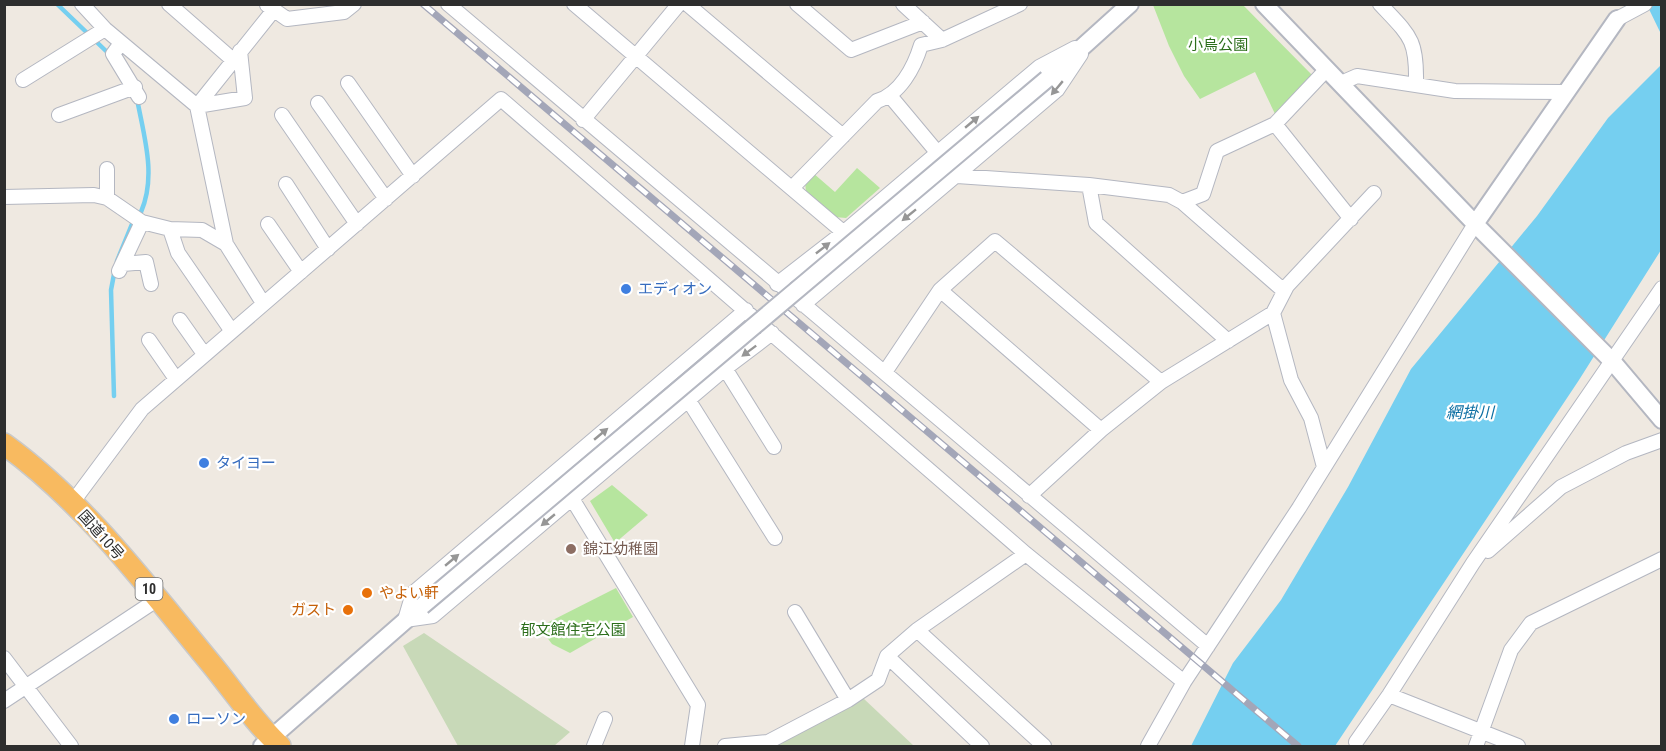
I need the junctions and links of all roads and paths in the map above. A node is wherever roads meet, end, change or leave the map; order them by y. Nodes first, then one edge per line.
1 (82, 4) edge
2 (170, 4) edge
3 (354, 4) edge
4 (448, 4) edge
5 (574, 4) edge
6 (679, 4) edge
7 (687, 4) edge
8 (797, 4) edge
9 (903, 4) edge
10 (1130, 4) edge
11 (1264, 4) edge
12 (1380, 4) edge
13 (1018, 5) edge
14 (1643, 5) edge
15 (270, 8) edge
16 (1617, 12) edge
17 (923, 22) junction
18 (105, 29) junction
19 (942, 40) junction
20 (1090, 40) junction
21 (121, 43) junction
22 (237, 55) junction
23 (636, 57) junction
24 (1327, 69) junction
25 (23, 80) dead end
26 (348, 83) dead end
27 (1341, 83) junction
28 (1416, 83) junction
29 (1565, 92) junction
30 (891, 97) junction
31 (318, 102) dead end
32 (197, 106) junction
33 (59, 115) dead end
34 (282, 115) dead end
35 (583, 120) junction
36 (1275, 124) junction
37 (843, 136) junction
38 (936, 153) junction
39 (107, 168) dead end
40 (412, 176) junction
41 (957, 177) junction
42 (286, 184) dead end
43 (1089, 185) junction
44 (792, 188) junction
45 (1374, 193) dead end
46 (4, 197) edge
47 (107, 198) junction
48 (386, 199) junction
49 (1182, 202) junction
50 (1351, 219) junction
51 (142, 222) junction
52 (268, 224) dead end
53 (357, 224) junction
54 (1478, 228) junction
55 (170, 229) junction
56 (844, 232) junction
57 (226, 244) junction
58 (328, 249) junction
59 (864, 252) junction
60 (301, 272) junction
61 (151, 284) dead end
62 (777, 284) junction
63 (1662, 288) edge
64 (940, 290) junction
65 (1284, 291) junction
66 (263, 303) junction
67 (803, 305) junction
68 (746, 310) junction
69 (1273, 313) junction
70 (180, 320) dead end
71 (231, 330) junction
72 (772, 333) junction
73 (149, 340) dead end
74 (1228, 341) junction
75 (706, 344) junction
76 (204, 354) junction
77 (1610, 359) junction
78 (726, 368) junction
79 (885, 372) junction
80 (176, 379) junction
81 (1161, 382) junction
82 (689, 401) junction
83 (1662, 420) edge
84 (1101, 430) junction
85 (1662, 440) edge
86 (4, 444) edge
87 (774, 447) dead end
88 (1324, 467) junction
89 (553, 474) junction
90 (1029, 496) junction
91 (573, 499) junction
92 (72, 503) junction
93 (775, 538) dead end
94 (1026, 554) junction
95 (1662, 559) edge
96 (1473, 563) junction
97 (158, 599) junction
98 (795, 612) dead end
99 (405, 620) junction
100 (917, 630) junction
101 (1208, 646) junction
102 (887, 656) junction
103 (4, 658) edge
104 (1184, 682) junction
105 (26, 686) junction
106 (1389, 695) junction
107 (848, 700) junction
108 (4, 701) edge
109 (605, 719) dead end
110 (1481, 732) junction
111 (1356, 741) dead end
112 (271, 744) edge
113 (71, 747) edge
114 (594, 747) edge
115 (692, 747) edge
116 (725, 747) edge
117 (982, 747) edge
118 (1044, 747) edge
119 (1148, 747) edge
120 (1476, 747) edge
121 (1518, 747) edge

1 - 18 street
2 - 22 street
3 - 15 street
4 - 35 street
5 - 23 street
6 - 23 street
7 - 37 street
8 - 17 street
9 - 17 street
10 - 20 street
11 - 24 street
12 - 28 street
13 - 19 street
14 - 16 street
15 - 22 street
16 - 29 street
17 - 19 street
18 - 21 street
18 - 25 street
19 - 30 street
38 -> 20 street
20 -> 41 street
20 - 99 street, bridge
21 - 32 street
21 - 33 street
22 - 32 street
22 - 32 street
23 - 35 street
23 - 44 street
24 - 27 street
24 - 36 street
26 - 40 street
27 - 28 street
27 - 54 street
28 - 29 street
29 - 54 street
30 - 37 street
30 - 38 street
31 - 48 street
32 - 57 street
34 - 53 street
35 - 62 street
36 - 49 street
36 - 50 street
37 - 44 street
38 - 41 street
38 - 56 street
39 - 47 street
40 - 48 street
40 - 68 street
41 - 43 street
41 -> 59 street
42 - 58 street
43 - 49 street
43 - 74 street
44 - 56 street
45 - 50 street
46 - 47 street
47 - 51 street
48 - 53 street
49 - 65 street
50 - 65 street
51 - 55 street
51 - 61 street
52 - 60 street
53 - 58 street
54 - 77 street
54 - 88 street
55 - 57 street
55 - 71 street
56 - 59 street
62 -> 56 street
57 - 66 street
58 - 60 street
59 - 67 street
60 - 66 street
62 - 67 street
63 - 77 street
64 - 79 street
64 - 81 street
64 - 84 street
65 - 69 street
66 - 71 street
67 - 79 street
68 - 72 street
68 - 75 street
69 - 74 street
69 - 88 street
70 - 76 street
71 - 76 street
72 -> 78 street
72 - 94 street
73 - 80 street
74 - 81 street
75 - 78 street
89 -> 75 street
76 - 80 street
77 - 83 street
77 - 96 street
78 - 82 street
78 - 87 street
79 - 90 street
80 - 92 street
81 - 84 street
82 - 91 street
82 - 93 street
84 - 90 street
85 - 96 street
86 - 92 highway, 国道10号 / 10
88 - 101 street
89 - 91 street
99 -> 89 street
90 - 101 street
91 -> 99 street
91 - 115 street
92 - 97 highway, 国道10号 / 10
94 - 100 street
94 - 104 street
95 - 110 street
96 - 106 street
97 - 105 street
97 - 112 highway, 国道10号 / 10
98 - 107 street
99 - 112 street
100 - 102 street
100 - 118 street
101 - 104 street
102 - 107 street
102 - 117 street
103 - 105 street
104 - 119 street
105 - 108 street
105 - 113 street
106 - 110 street
106 - 111 street
107 - 116 street
109 - 114 street
110 - 120 street
110 - 121 street

